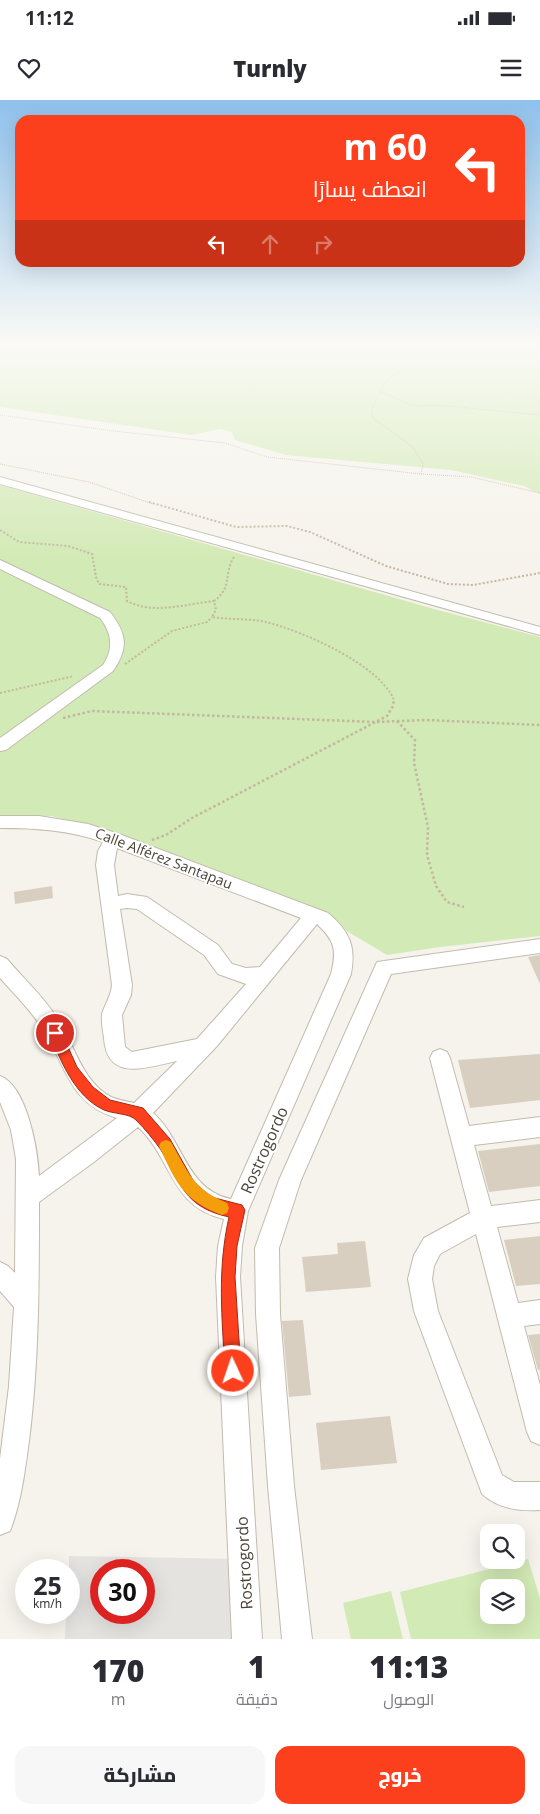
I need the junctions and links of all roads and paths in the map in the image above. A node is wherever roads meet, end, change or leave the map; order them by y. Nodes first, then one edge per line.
1 (20, 418) edge
2 (373, 418) edge
3 (0, 464) edge
4 (421, 474) junction
5 (0, 480) edge
6 (540, 493) edge
7 (0, 530) edge
8 (235, 555) dead end
9 (0, 564) edge
10 (540, 573) edge
11 (214, 601) junction
12 (212, 617) junction
13 (540, 631) edge
14 (98, 676) junction
15 (0, 693) edge
16 (41, 717) junction
17 (397, 721) junction
18 (375, 722) junction
19 (540, 725) edge
20 (0, 746) edge
21 (2, 827) edge
22 (113, 838) junction
23 (134, 847) junction
24 (110, 905) junction
25 (464, 907) dead end
26 (318, 917) junction
27 (540, 946) edge
28 (0, 964) edge
29 (264, 974) junction
30 (202, 1047) junction
31 (440, 1058) dead end
32 (0, 1085) edge
33 (138, 1113) junction
34 (540, 1127) edge
35 (461, 1137) junction
36 (27, 1196) junction
37 (237, 1210) junction
38 (540, 1211) edge
39 (482, 1218) junction
40 (0, 1274) edge
41 (27, 1304) junction
42 (540, 1312) edge
43 (509, 1316) junction
44 (540, 1432) edge
45 (540, 1496) edge
46 (0, 1521) edge
47 (248, 1639) edge
48 (297, 1639) edge

1 - 4 path
2 - 4 path
3 - 10 path
4 - 6 path
5 - 13 street
7 - 11 path
8 - 11 path
9 - 14 street
11 - 12 path
12 - 14 path
12 - 18 path
14 - 15 path
14 - 16 street
16 - 18 path
16 - 20 street
17 - 18 path
17 - 19 path
17 - 25 path
18 - 23 path
21 - 22 street, Calle Alférez Santapau
22 - 23 street, Calle Alférez Santapau
22 - 24 street
23 - 26 street, Calle Alférez Santapau
24 - 29 street
24 - 30 street
26 - 29 street
26 - 37 street, Rostrogordo
27 - 48 street
28 - 33 street
29 - 30 street
30 - 33 street
31 - 35 street
32 - 36 street
33 - 36 street
33 - 37 street
34 - 35 street
35 - 39 street
36 - 41 street
37 - 47 street, Rostrogordo
38 - 39 street
39 - 43 street
39 - 45 street
40 - 41 street
41 - 46 street
42 - 43 street
43 - 44 street

